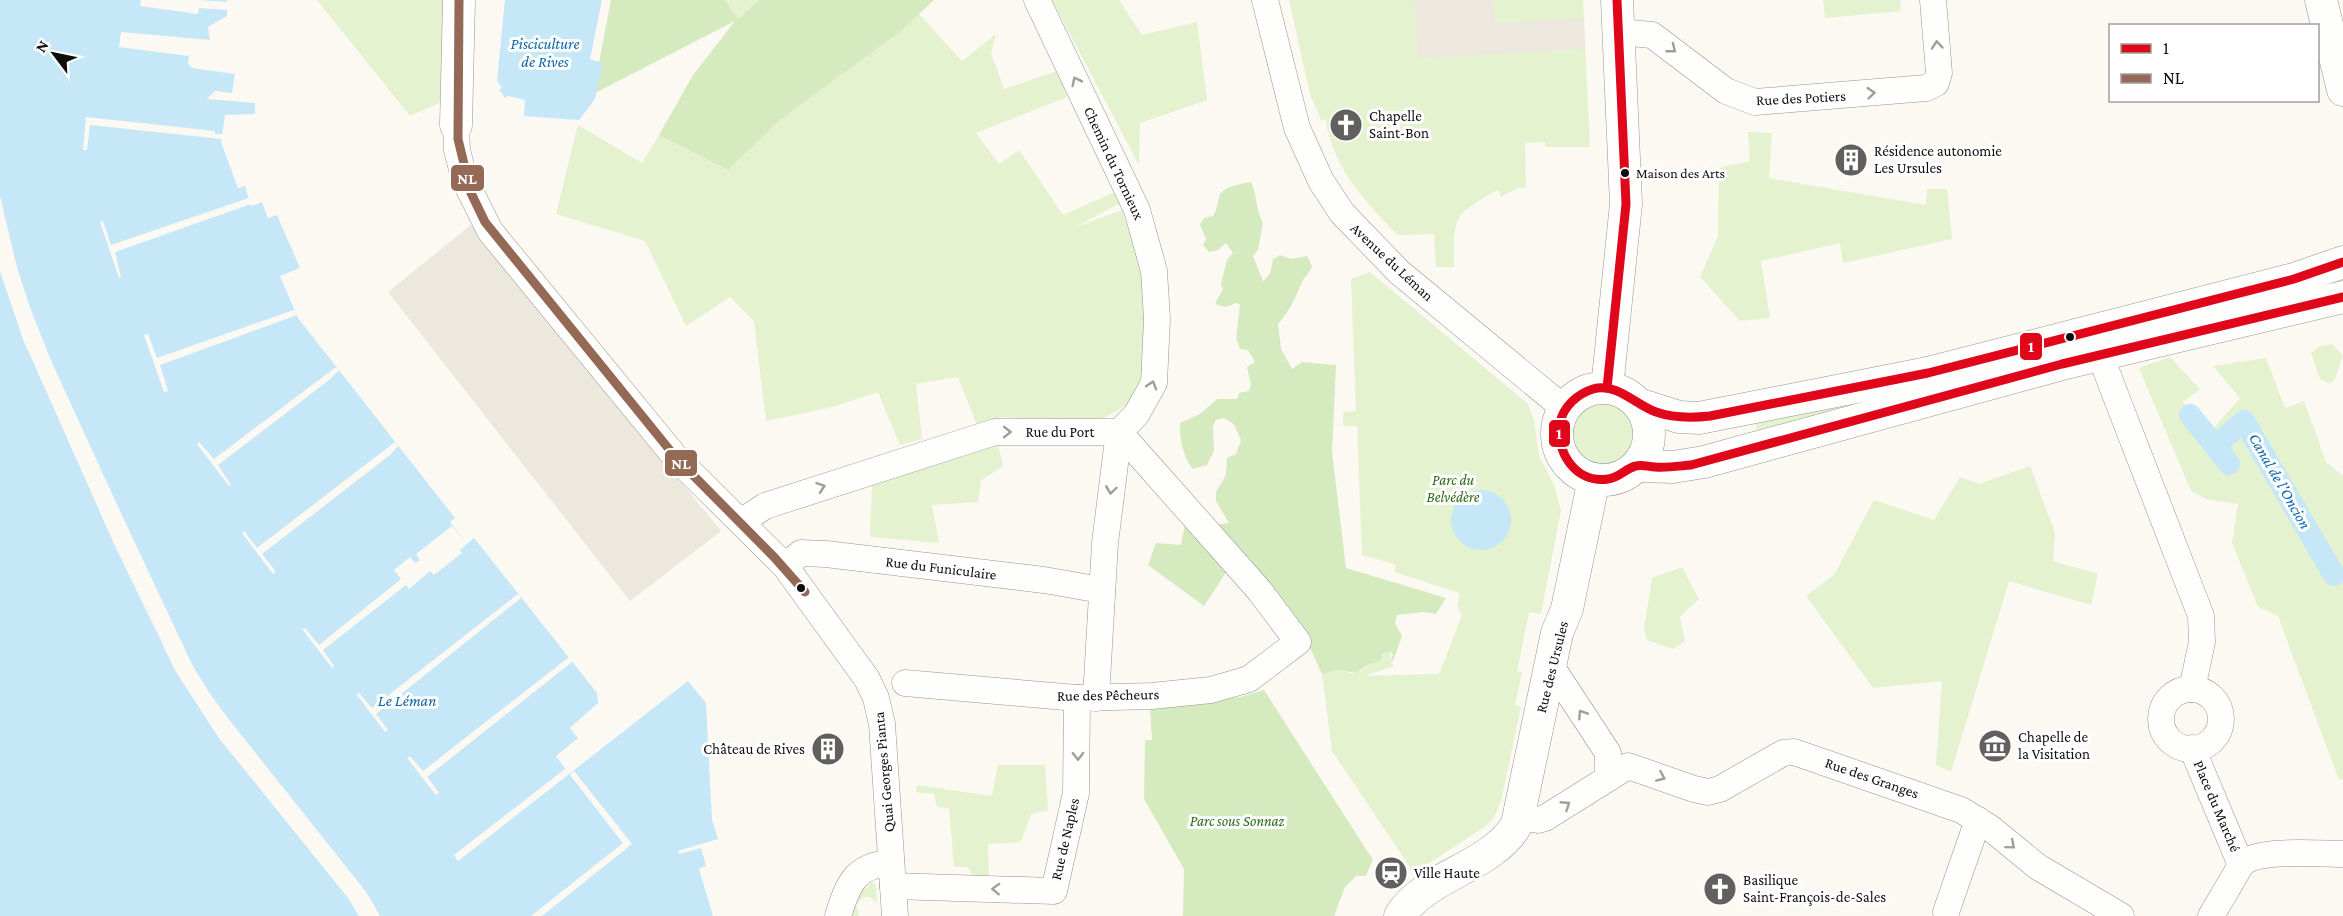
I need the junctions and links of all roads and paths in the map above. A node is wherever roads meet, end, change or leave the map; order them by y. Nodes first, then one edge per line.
1 (459, 0) edge
2 (1037, 0) edge
3 (1265, 0) edge
4 (1617, 0) edge
5 (1933, 0) edge
6 (2321, 0) edge
7 (1619, 32) junction
8 (2343, 90) edge
9 (456, 125) joint
10 (2343, 262) edge
11 (2343, 297) edge
12 (2097, 343) junction
13 (1607, 388) junction
14 (1638, 404) junction
15 (1565, 409) junction
16 (1119, 432) junction
17 (1637, 466) junction
18 (1594, 479) junction
19 (741, 522) junction
20 (785, 566) junction
21 (1101, 590) junction
22 (1551, 666) junction
23 (905, 683) dead end
24 (2192, 689) junction
25 (1087, 698) junction
26 (2192, 748) junction
27 (1608, 777) junction
28 (1519, 818) junction
29 (1978, 820) junction
30 (2343, 854) edge
31 (2241, 864) junction
32 (892, 875) junction
33 (1946, 912) dead end
34 (838, 916) edge
35 (895, 916) edge
36 (1400, 916) edge
37 (2121, 916) edge
38 (2211, 916) edge

1 - 9 street, Quai Georges Pianta
16 -> 2 street, Chemin du Tornieux
3 - 15 street, Avenue du Léman
4 - 7 street
7 -> 5 street, Rue des Potiers
6 - 8 street
7 - 13 street
9 - 19 street, Quai Georges Pianta
10 - 12 street
11 - 12 street
12 - 14 street
12 - 17 street
12 - 24 street
13 - 14 street
13 - 15 street
14 - 17 street
15 - 18 street
19 -> 16 street, Rue du Port
16 -> 21 street, Rue de Naples
16 - 25 street, Rue des Pêcheurs
17 - 18 street
18 - 22 street, Rue des Ursules
19 - 20 street, Quai Georges Pianta
20 - 21 street, Rue du Funiculaire
20 - 32 street, Quai Georges Pianta
21 - 25 street, Rue de Naples
27 -> 22 street
22 - 28 street, Rue des Ursules
23 - 25 street, Rue des Pêcheurs
24 - 26 street, Place du Marché
24 - 26 street, Place du Marché
25 -> 32 street, Rue de Naples
26 - 31 street, Place du Marché
28 -> 27 street, Rue des Granges
27 -> 29 street, Rue des Granges
28 - 36 street, Rue des Ursules
29 - 33 street
29 -> 37 street, Rue des Granges
30 - 31 street
31 - 38 street
32 - 34 street
32 - 35 street, Quai Georges Pianta

